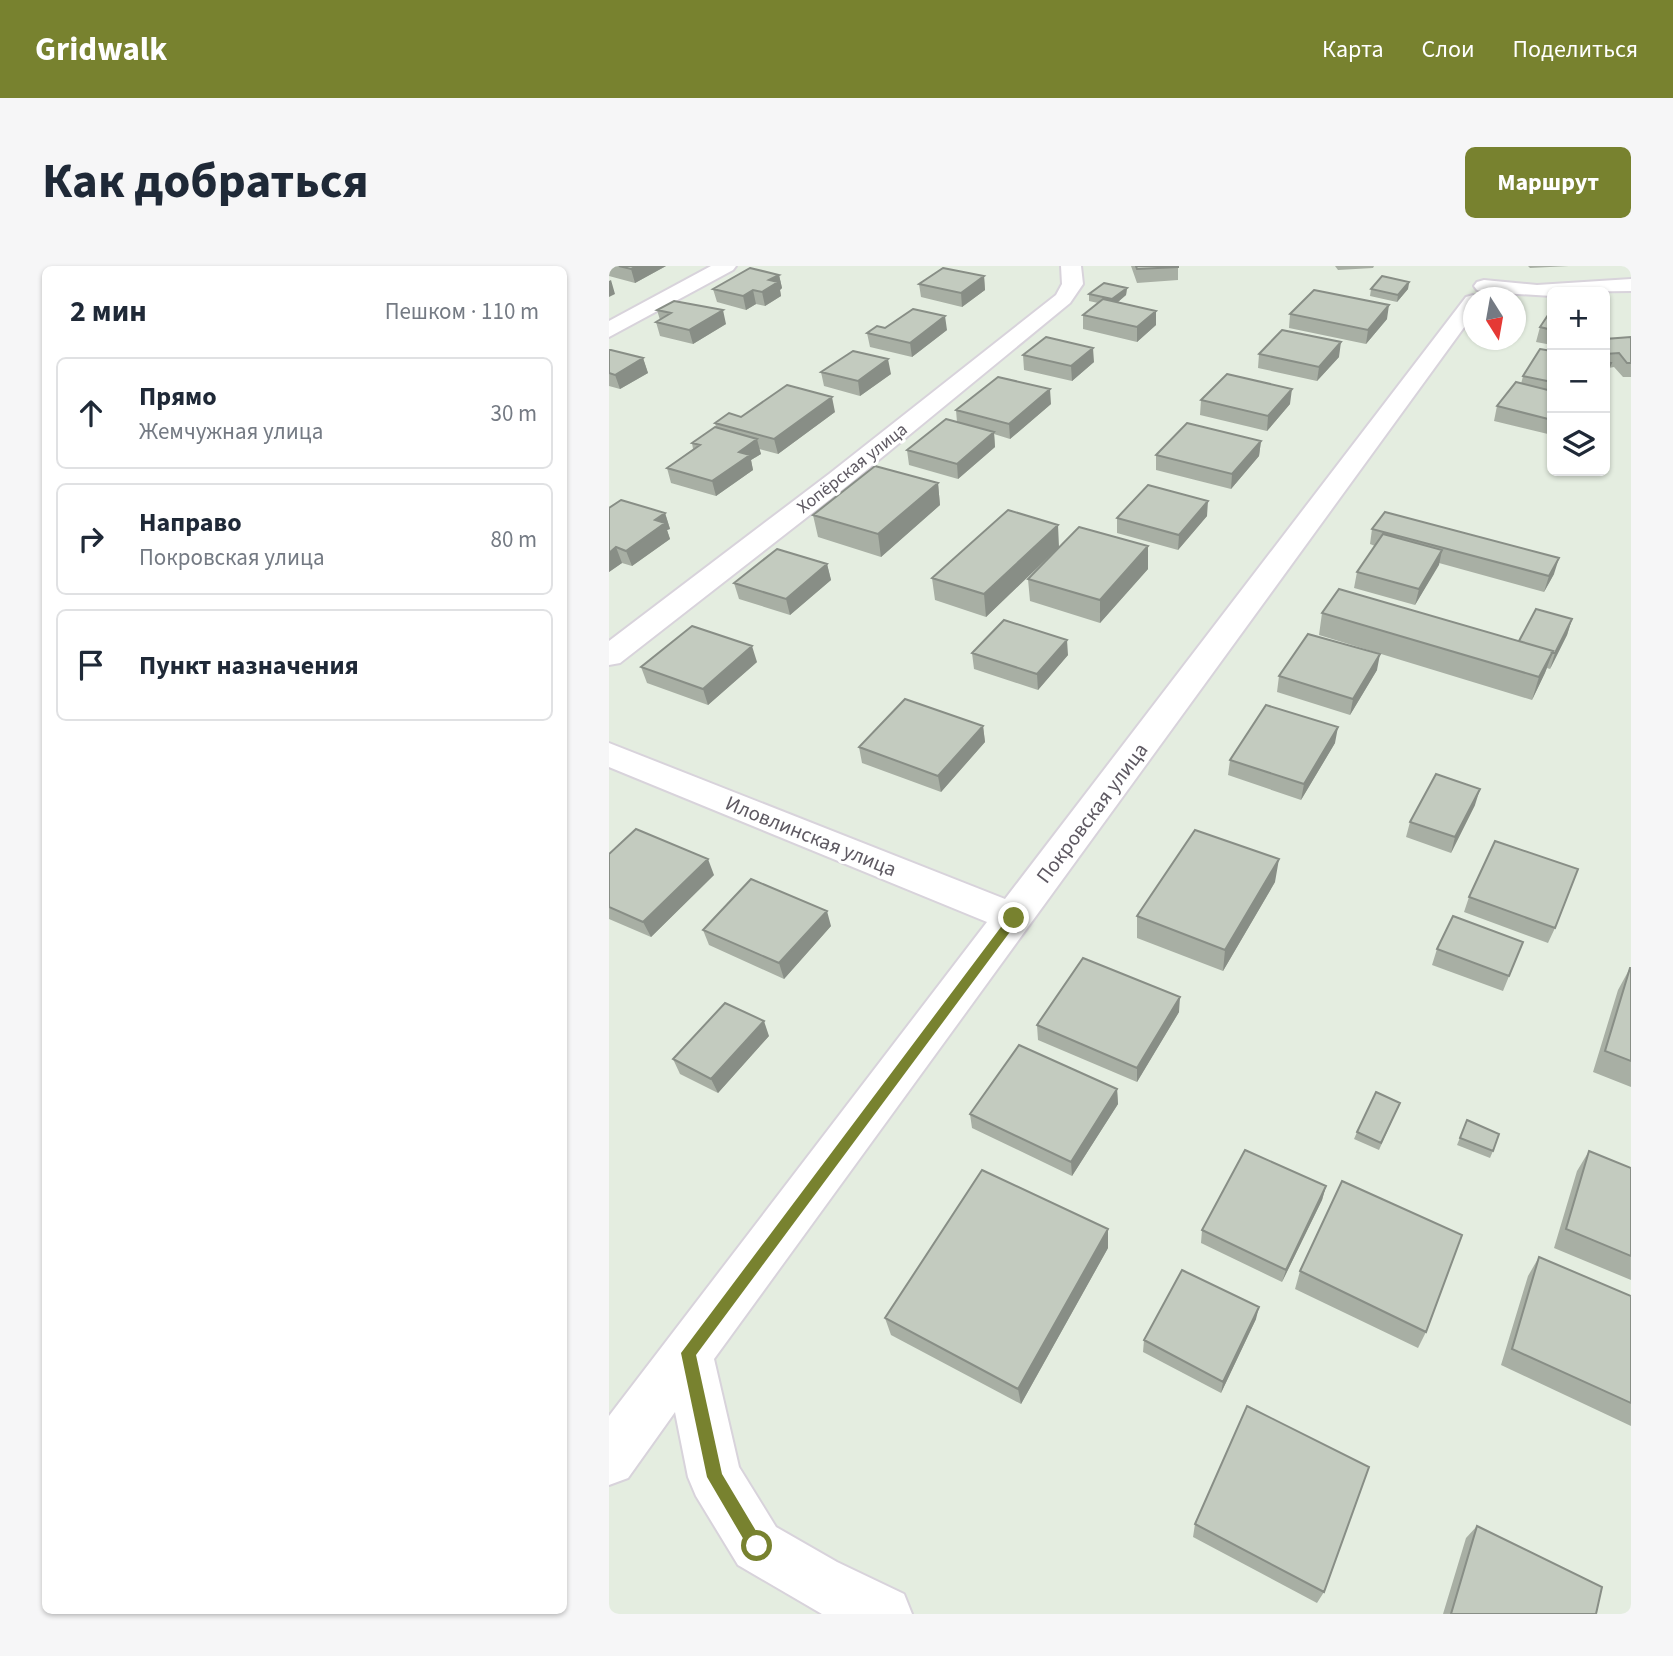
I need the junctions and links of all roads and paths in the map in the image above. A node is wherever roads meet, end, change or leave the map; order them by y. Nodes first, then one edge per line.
1 (726, 266) edge
2 (1071, 266) edge
3 (1474, 266) edge
4 (1631, 285) edge
5 (1477, 287) edge
6 (1526, 292) edge
7 (1463, 315) edge
8 (609, 330) edge
9 (609, 656) edge
10 (609, 754) edge
11 (1014, 918) junction
12 (688, 1353) junction
13 (609, 1459) edge
14 (884, 1614) edge

1 - 8 street
2 - 9 street, Хопёрская улица
3 - 5 street
4 - 6 street
7 - 11 street, Покровская улица
10 - 11 street, Иловлинская улица
11 - 12 street, Покровская улица
12 - 13 street, Покровская улица
12 - 14 street

